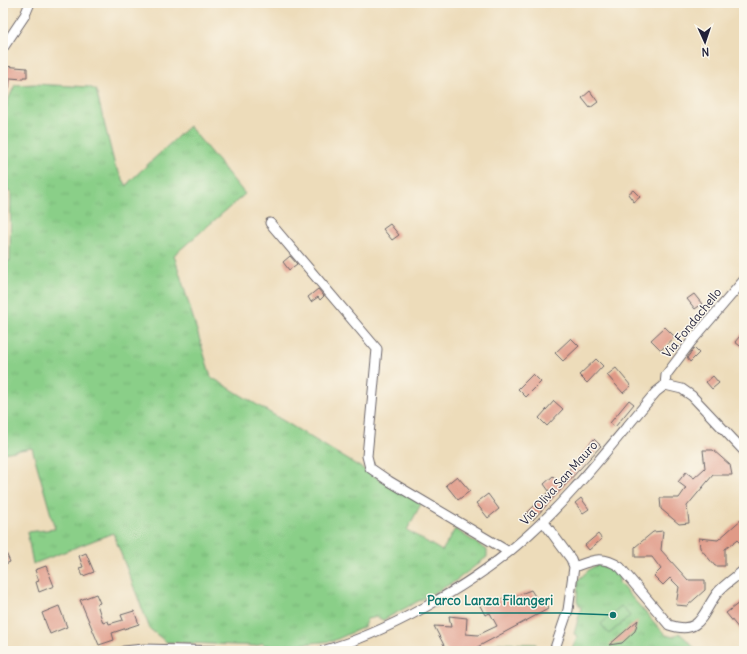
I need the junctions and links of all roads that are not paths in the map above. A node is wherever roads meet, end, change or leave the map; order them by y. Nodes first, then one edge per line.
1 (30, 3) edge
2 (3, 48) edge
3 (270, 223) dead end
4 (744, 280) edge
5 (665, 385) junction
6 (744, 451) edge
7 (543, 521) junction
8 (508, 552) junction
9 (574, 567) junction
10 (744, 570) edge
11 (124, 651) edge
12 (222, 651) edge
13 (322, 651) edge
14 (554, 651) edge

1 - 2 street
3 - 8 street
4 - 5 street, Via Fondachello
5 - 6 street
5 - 7 street, Via Oliva San Mauro
7 - 8 street, Via Oliva San Mauro
7 - 9 street
8 - 13 street, Via Oliva San Mauro
9 - 10 street
9 - 14 street
11 - 12 street

